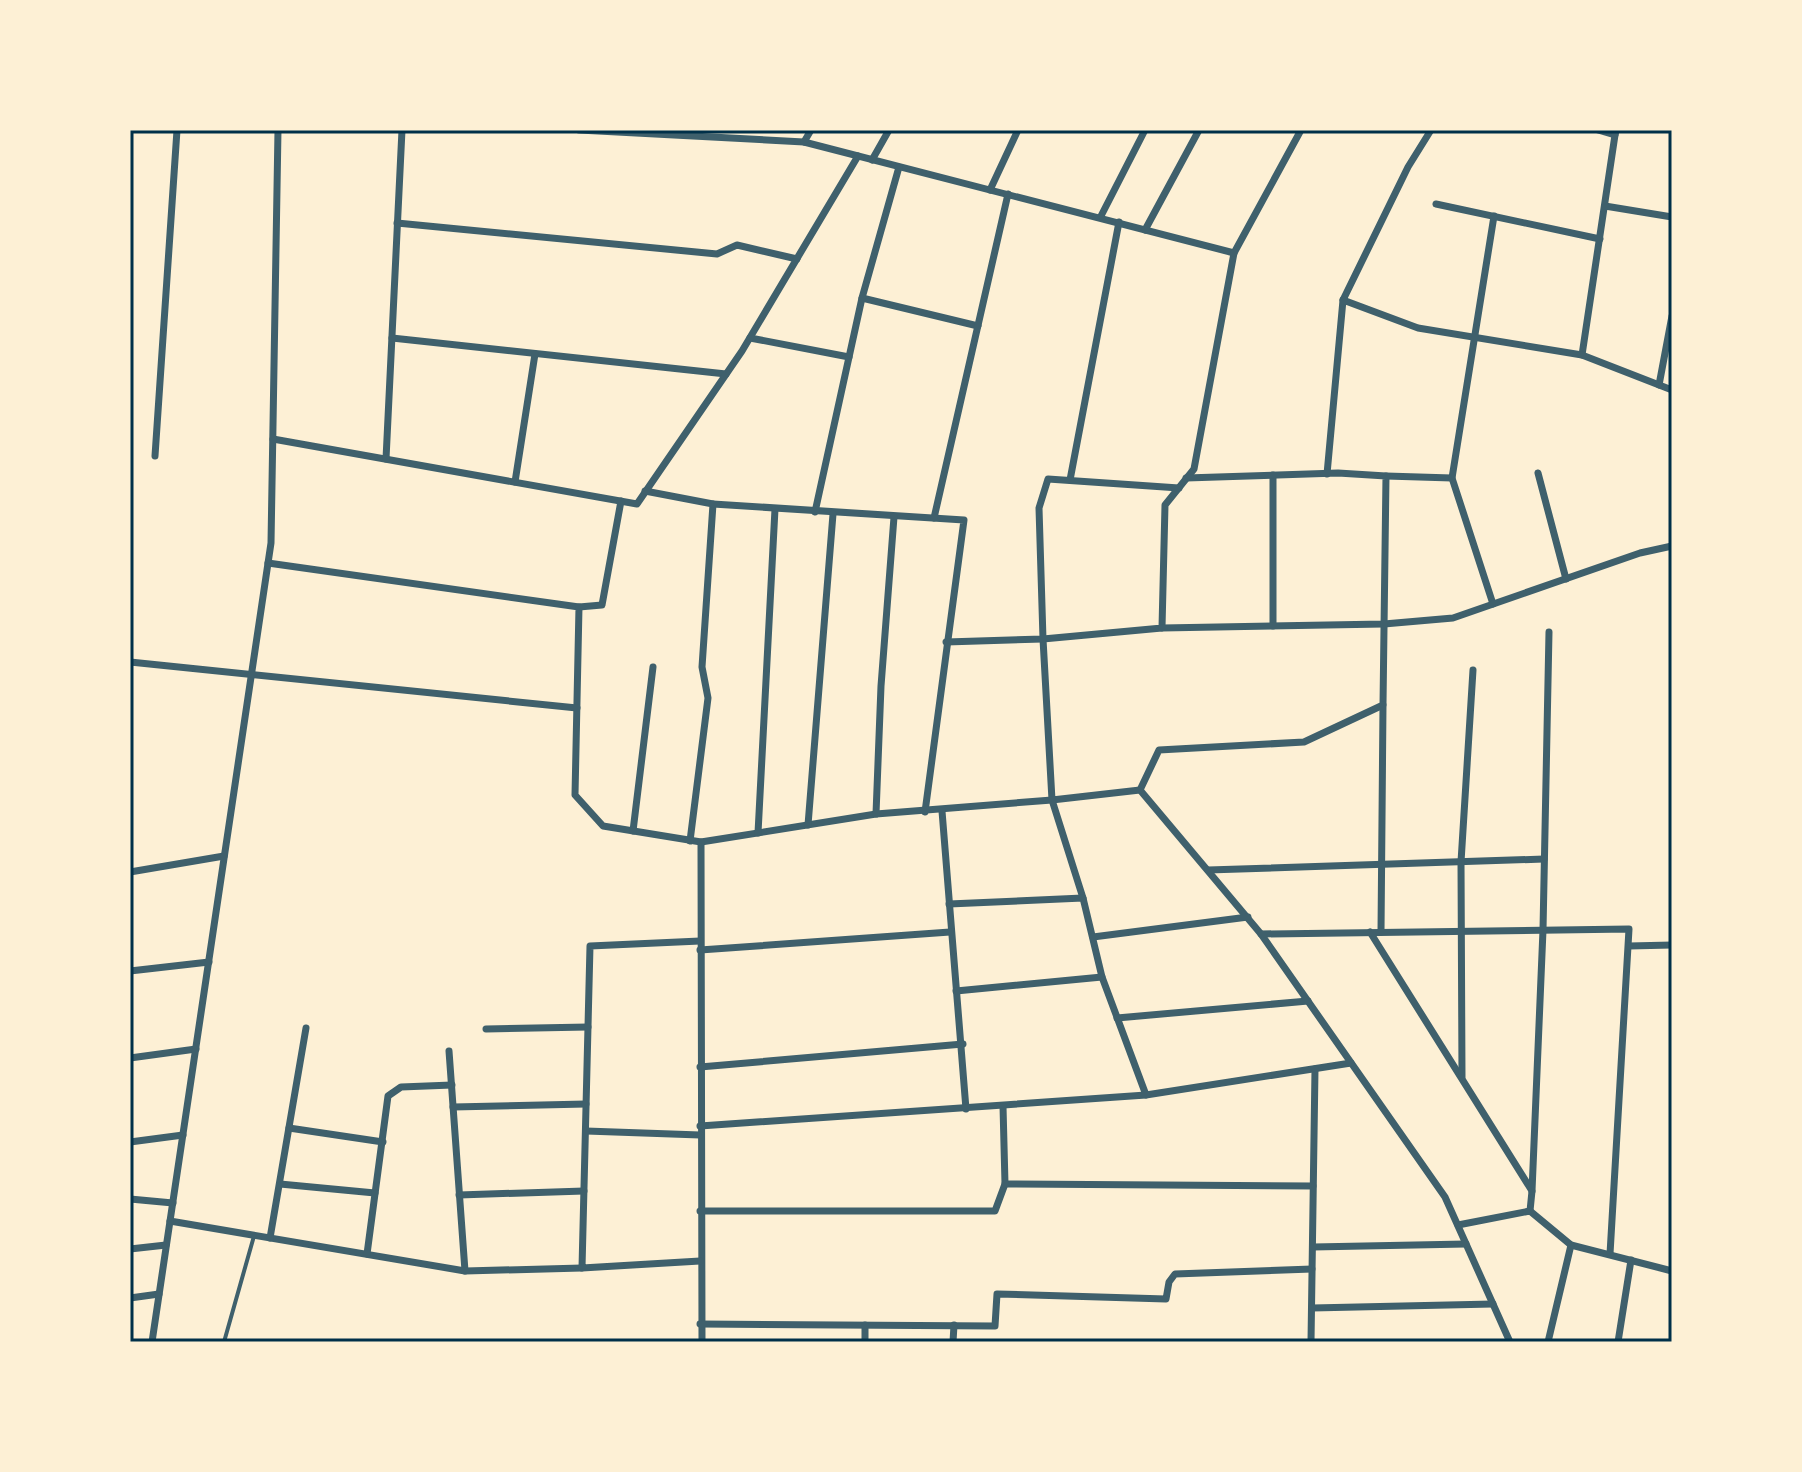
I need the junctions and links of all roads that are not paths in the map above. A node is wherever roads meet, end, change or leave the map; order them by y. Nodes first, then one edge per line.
1 (177, 130) edge
2 (278, 130) edge
3 (402, 130) edge
4 (579, 130) edge
5 (811, 130) edge
6 (889, 130) edge
7 (1018, 130) edge
8 (1145, 130) edge
9 (1199, 130) edge
10 (1301, 130) edge
11 (1431, 130) edge
12 (1598, 130) edge
13 (1616, 132) edge
14 (804, 142) junction
15 (858, 156) junction
16 (872, 160) junction
17 (899, 167) junction
18 (990, 190) junction
19 (1008, 194) junction
20 (1436, 204) dead end
21 (1605, 206) junction
22 (1101, 216) junction
23 (1494, 216) junction
24 (1672, 217) edge
25 (1119, 222) junction
26 (397, 223) junction
27 (1145, 230) junction
28 (1600, 239) junction
29 (1234, 253) junction
30 (797, 259) junction
31 (862, 298) junction
32 (1343, 300) junction
33 (1672, 316) edge
34 (978, 326) junction
35 (1475, 337) junction
36 (392, 338) junction
37 (750, 338) junction
38 (535, 354) junction
39 (1582, 355) junction
40 (849, 357) junction
41 (726, 374) junction
42 (1659, 385) junction
43 (1672, 390) edge
44 (273, 439) junction
45 (155, 456) dead end
46 (386, 459) junction
47 (1538, 473) dead end
48 (1327, 474) junction
49 (1273, 475) junction
50 (1386, 476) junction
51 (1186, 478) junction
52 (1452, 478) junction
53 (1070, 480) junction
54 (515, 482) junction
55 (1179, 488) junction
56 (645, 491) junction
57 (621, 501) junction
58 (713, 504) junction
59 (775, 509) junction
60 (815, 512) junction
61 (833, 514) junction
62 (894, 517) junction
63 (934, 518) junction
64 (1672, 546) edge
65 (268, 563) junction
66 (1566, 579) junction
67 (1493, 604) junction
68 (579, 607) junction
69 (1384, 624) junction
70 (1273, 626) junction
71 (1162, 628) junction
72 (1549, 632) dead end
73 (1043, 639) junction
74 (946, 642) junction
75 (130, 662) edge
76 (653, 667) dead end
77 (1473, 670) dead end
78 (252, 673) junction
79 (1383, 705) junction
80 (577, 708) junction
81 (1140, 790) junction
82 (1052, 800) junction
83 (942, 811) junction
84 (925, 812) junction
85 (876, 814) junction
86 (808, 825) junction
87 (633, 831) junction
88 (758, 833) junction
89 (690, 841) junction
90 (701, 842) junction
91 (224, 856) junction
92 (1544, 859) junction
93 (1461, 862) junction
94 (1380, 863) junction
95 (1208, 870) junction
96 (130, 872) edge
97 (1083, 898) junction
98 (949, 904) junction
99 (1248, 917) junction
100 (1543, 930) junction
101 (1461, 931) junction
102 (950, 932) junction
103 (1370, 932) junction
104 (1381, 932) junction
105 (1261, 934) junction
106 (1093, 937) junction
107 (700, 941) junction
108 (1672, 945) edge
109 (1629, 946) junction
110 (700, 950) junction
111 (209, 962) junction
112 (130, 971) edge
113 (1102, 977) junction
114 (956, 991) junction
115 (1308, 1001) junction
116 (1117, 1018) junction
117 (588, 1027) junction
118 (306, 1028) dead end
119 (486, 1029) dead end
120 (963, 1044) junction
121 (196, 1049) junction
122 (449, 1051) dead end
123 (130, 1058) edge
124 (1351, 1063) junction
125 (700, 1067) junction
126 (1315, 1069) junction
127 (1462, 1077) junction
128 (452, 1085) junction
129 (1146, 1095) junction
130 (586, 1104) junction
131 (1003, 1106) junction
132 (453, 1107) junction
133 (966, 1109) junction
134 (289, 1128) junction
135 (700, 1130) junction
136 (586, 1131) junction
137 (183, 1135) junction
138 (130, 1142) edge
139 (383, 1142) junction
140 (280, 1184) junction
141 (1005, 1184) junction
142 (1313, 1186) junction
143 (584, 1191) junction
144 (1532, 1191) junction
145 (375, 1193) junction
146 (459, 1195) junction
147 (130, 1199) edge
148 (173, 1203) junction
149 (700, 1211) junction
150 (1530, 1211) junction
151 (170, 1221) junction
152 (1458, 1225) junction
153 (254, 1236) junction
154 (270, 1238) junction
155 (1466, 1244) junction
156 (166, 1245) junction
157 (1571, 1245) junction
158 (1313, 1247) junction
159 (130, 1249) edge
160 (367, 1254) junction
161 (1610, 1254) junction
162 (1631, 1260) junction
163 (700, 1261) junction
164 (582, 1268) junction
165 (1312, 1269) junction
166 (465, 1271) junction
167 (1672, 1271) edge
168 (159, 1294) junction
169 (130, 1298) edge
170 (1493, 1304) junction
171 (1312, 1308) junction
172 (700, 1324) junction
173 (865, 1325) junction
174 (954, 1325) junction
175 (152, 1342) edge
176 (224, 1342) edge
177 (702, 1342) edge
178 (865, 1342) edge
179 (953, 1342) edge
180 (1311, 1342) edge
181 (1510, 1342) edge
182 (1548, 1342) edge
183 (1618, 1342) edge

1 - 45 street
2 - 44 street
3 - 26 street
4 - 14 street
5 - 14 street
6 - 16 street
7 - 18 street
8 - 22 street
9 - 27 street
10 - 29 street
11 - 32 street
12 - 13 street
13 - 21 street
14 - 15 street
15 - 16 street
15 - 30 street
16 - 17 street
17 - 18 street
17 - 31 street
18 - 19 street
19 - 22 street
19 - 34 street
20 - 23 street
21 - 24 street
21 - 28 street
22 - 25 street
23 - 28 street
23 - 35 street
25 - 27 street
25 - 53 street
26 - 30 street
26 - 36 street
27 - 29 street
28 - 39 street
29 - 51 street
30 - 37 street
31 - 34 street
31 - 40 street
32 - 35 street
32 - 48 street
33 - 42 street
34 - 63 street
35 - 39 street
35 - 52 street
36 - 38 street
36 - 46 street
37 - 40 street
37 - 41 street
38 - 41 street
38 - 54 street
39 - 42 street
40 - 60 street
41 - 56 street
42 - 43 street
44 - 46 street
44 - 65 street
46 - 54 street
47 - 66 street
48 - 49 street
48 - 50 street
49 - 51 street
49 - 70 street
50 - 52 street
50 - 69 street
51 - 55 street
52 - 67 street
53 - 55 street
53 - 73 street
54 - 57 street
55 - 71 street
56 - 57 street
56 - 58 street
57 - 68 street
58 - 59 street
58 - 89 street
59 - 60 street
59 - 88 street
60 - 61 street
61 - 62 street
61 - 86 street
62 - 63 street
62 - 85 street
63 - 74 street
64 - 66 street
65 - 68 street
65 - 78 street
66 - 67 street
67 - 69 street
68 - 80 street
69 - 70 street
69 - 79 street
70 - 71 street
71 - 73 street
72 - 92 street
73 - 74 street
73 - 82 street
74 - 84 street
75 - 78 street
76 - 87 street
77 - 93 street
78 - 80 street
78 - 91 street
79 - 81 street
79 - 94 street
80 - 87 street
81 - 82 street
81 - 95 street
82 - 83 street
82 - 97 street
83 - 84 street
83 - 98 street
84 - 85 street
85 - 86 street
86 - 88 street
87 - 89 street
88 - 90 street
89 - 90 street
90 - 107 street
91 - 96 street
91 - 111 street
92 - 93 street
92 - 100 street
93 - 94 street
93 - 101 street
94 - 95 street
94 - 104 street
95 - 99 street
97 - 98 street
97 - 106 street
98 - 102 street
99 - 105 street
99 - 106 street
100 - 101 street
100 - 109 street
100 - 144 street
101 - 104 street
101 - 127 street
102 - 110 street
102 - 114 street
103 - 104 street
103 - 105 street
103 - 127 street
105 - 115 street
106 - 113 street
107 - 110 street
107 - 117 street
108 - 109 street
109 - 161 street
110 - 125 street
111 - 112 street
111 - 121 street
113 - 114 street
113 - 116 street
114 - 120 street
115 - 116 street
115 - 124 street
116 - 129 street
117 - 119 street
117 - 130 street
118 - 134 street
120 - 125 street
120 - 133 street
121 - 123 street
121 - 137 street
122 - 128 street
124 - 126 street
124 - 152 street
125 - 135 street
126 - 129 street
126 - 142 street
127 - 144 street
128 - 132 street
128 - 139 street
129 - 131 street
130 - 132 street
130 - 136 street
131 - 133 street
131 - 141 street
132 - 146 street
133 - 135 street
134 - 139 street
134 - 140 street
135 - 136 street
135 - 149 street
136 - 143 street
137 - 138 street
137 - 148 street
139 - 145 street
140 - 145 street
140 - 154 street
141 - 142 street
141 - 149 street
142 - 158 street
143 - 146 street
143 - 164 street
144 - 150 street
145 - 160 street
146 - 166 street
147 - 148 street
148 - 151 street
149 - 163 street
150 - 152 street
150 - 157 street
151 - 153 street
151 - 156 street
152 - 155 street
153 - 154 street
153 - 176 lane
154 - 160 street
155 - 158 street
155 - 170 street
156 - 159 street
156 - 168 street
157 - 161 street
157 - 182 street
158 - 165 street
160 - 166 street
161 - 162 street
162 - 167 street
162 - 183 street
163 - 164 street
163 - 172 street
164 - 166 street
165 - 171 street
165 - 174 street
168 - 169 street
168 - 175 street
170 - 171 street
170 - 181 street
171 - 180 street
172 - 173 street
172 - 177 street
173 - 174 street
173 - 178 street
174 - 179 street

